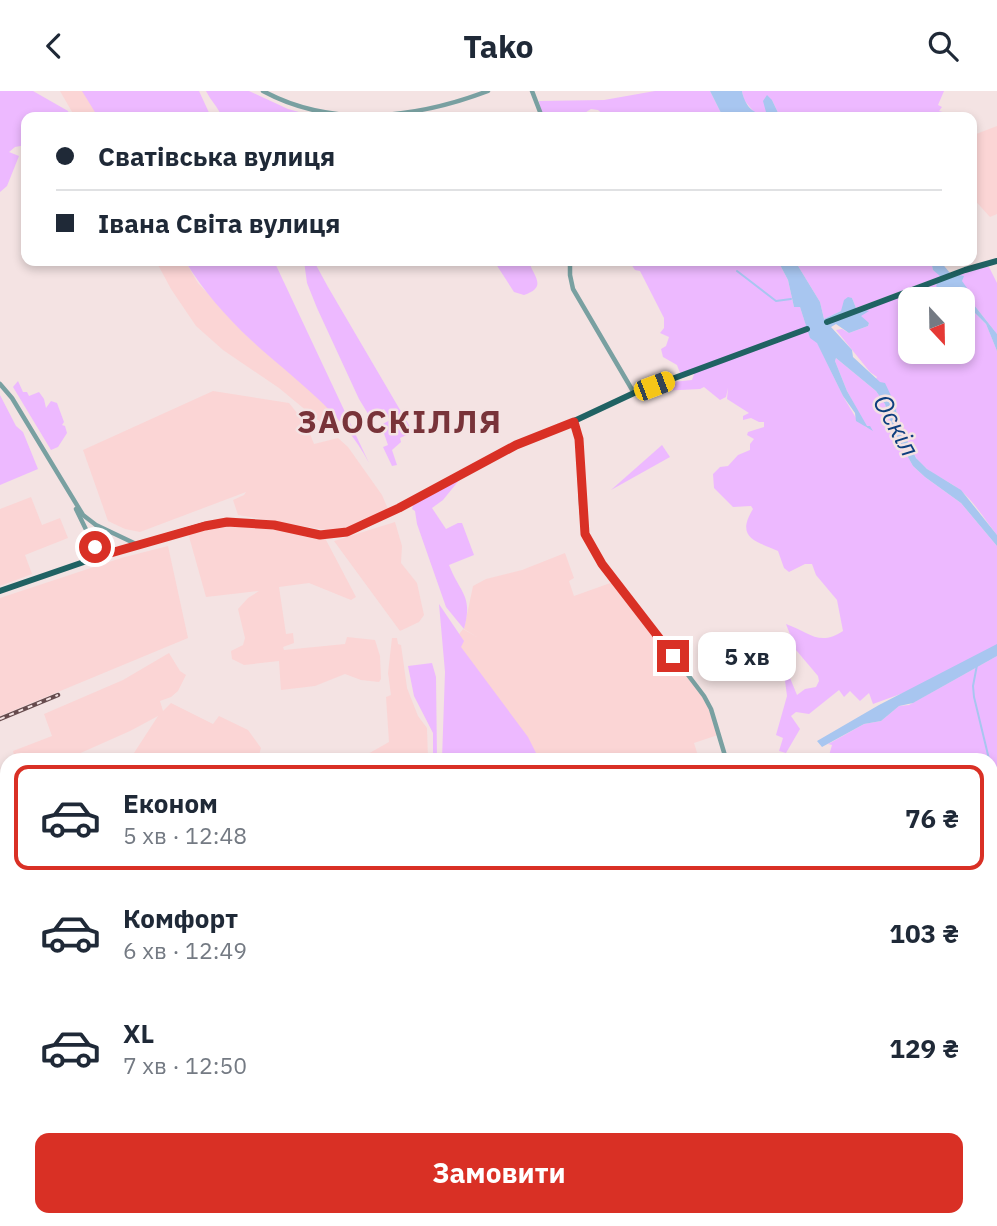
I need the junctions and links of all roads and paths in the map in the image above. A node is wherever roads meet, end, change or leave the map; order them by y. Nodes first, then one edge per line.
1 (263, 91) edge
2 (488, 91) edge
3 (532, 91) edge
4 (327, 112) edge
5 (403, 112) edge
6 (540, 112) edge
7 (997, 261) edge
8 (570, 266) edge
9 (827, 322) dead end
10 (807, 329) dead end
11 (0, 384) edge
12 (634, 393) junction
13 (574, 422) junction
14 (69, 495) junction
15 (138, 545) junction
16 (107, 554) junction
17 (0, 591) edge
18 (724, 753) edge

1 - 4 street
2 - 5 street
3 - 6 street
7 - 9 main road
8 - 12 street
10 - 12 main road
11 - 14 street
12 - 13 main road
13 - 15 main road
13 - 18 street
14 - 15 street
14 - 16 street
15 - 16 main road
16 - 17 main road

